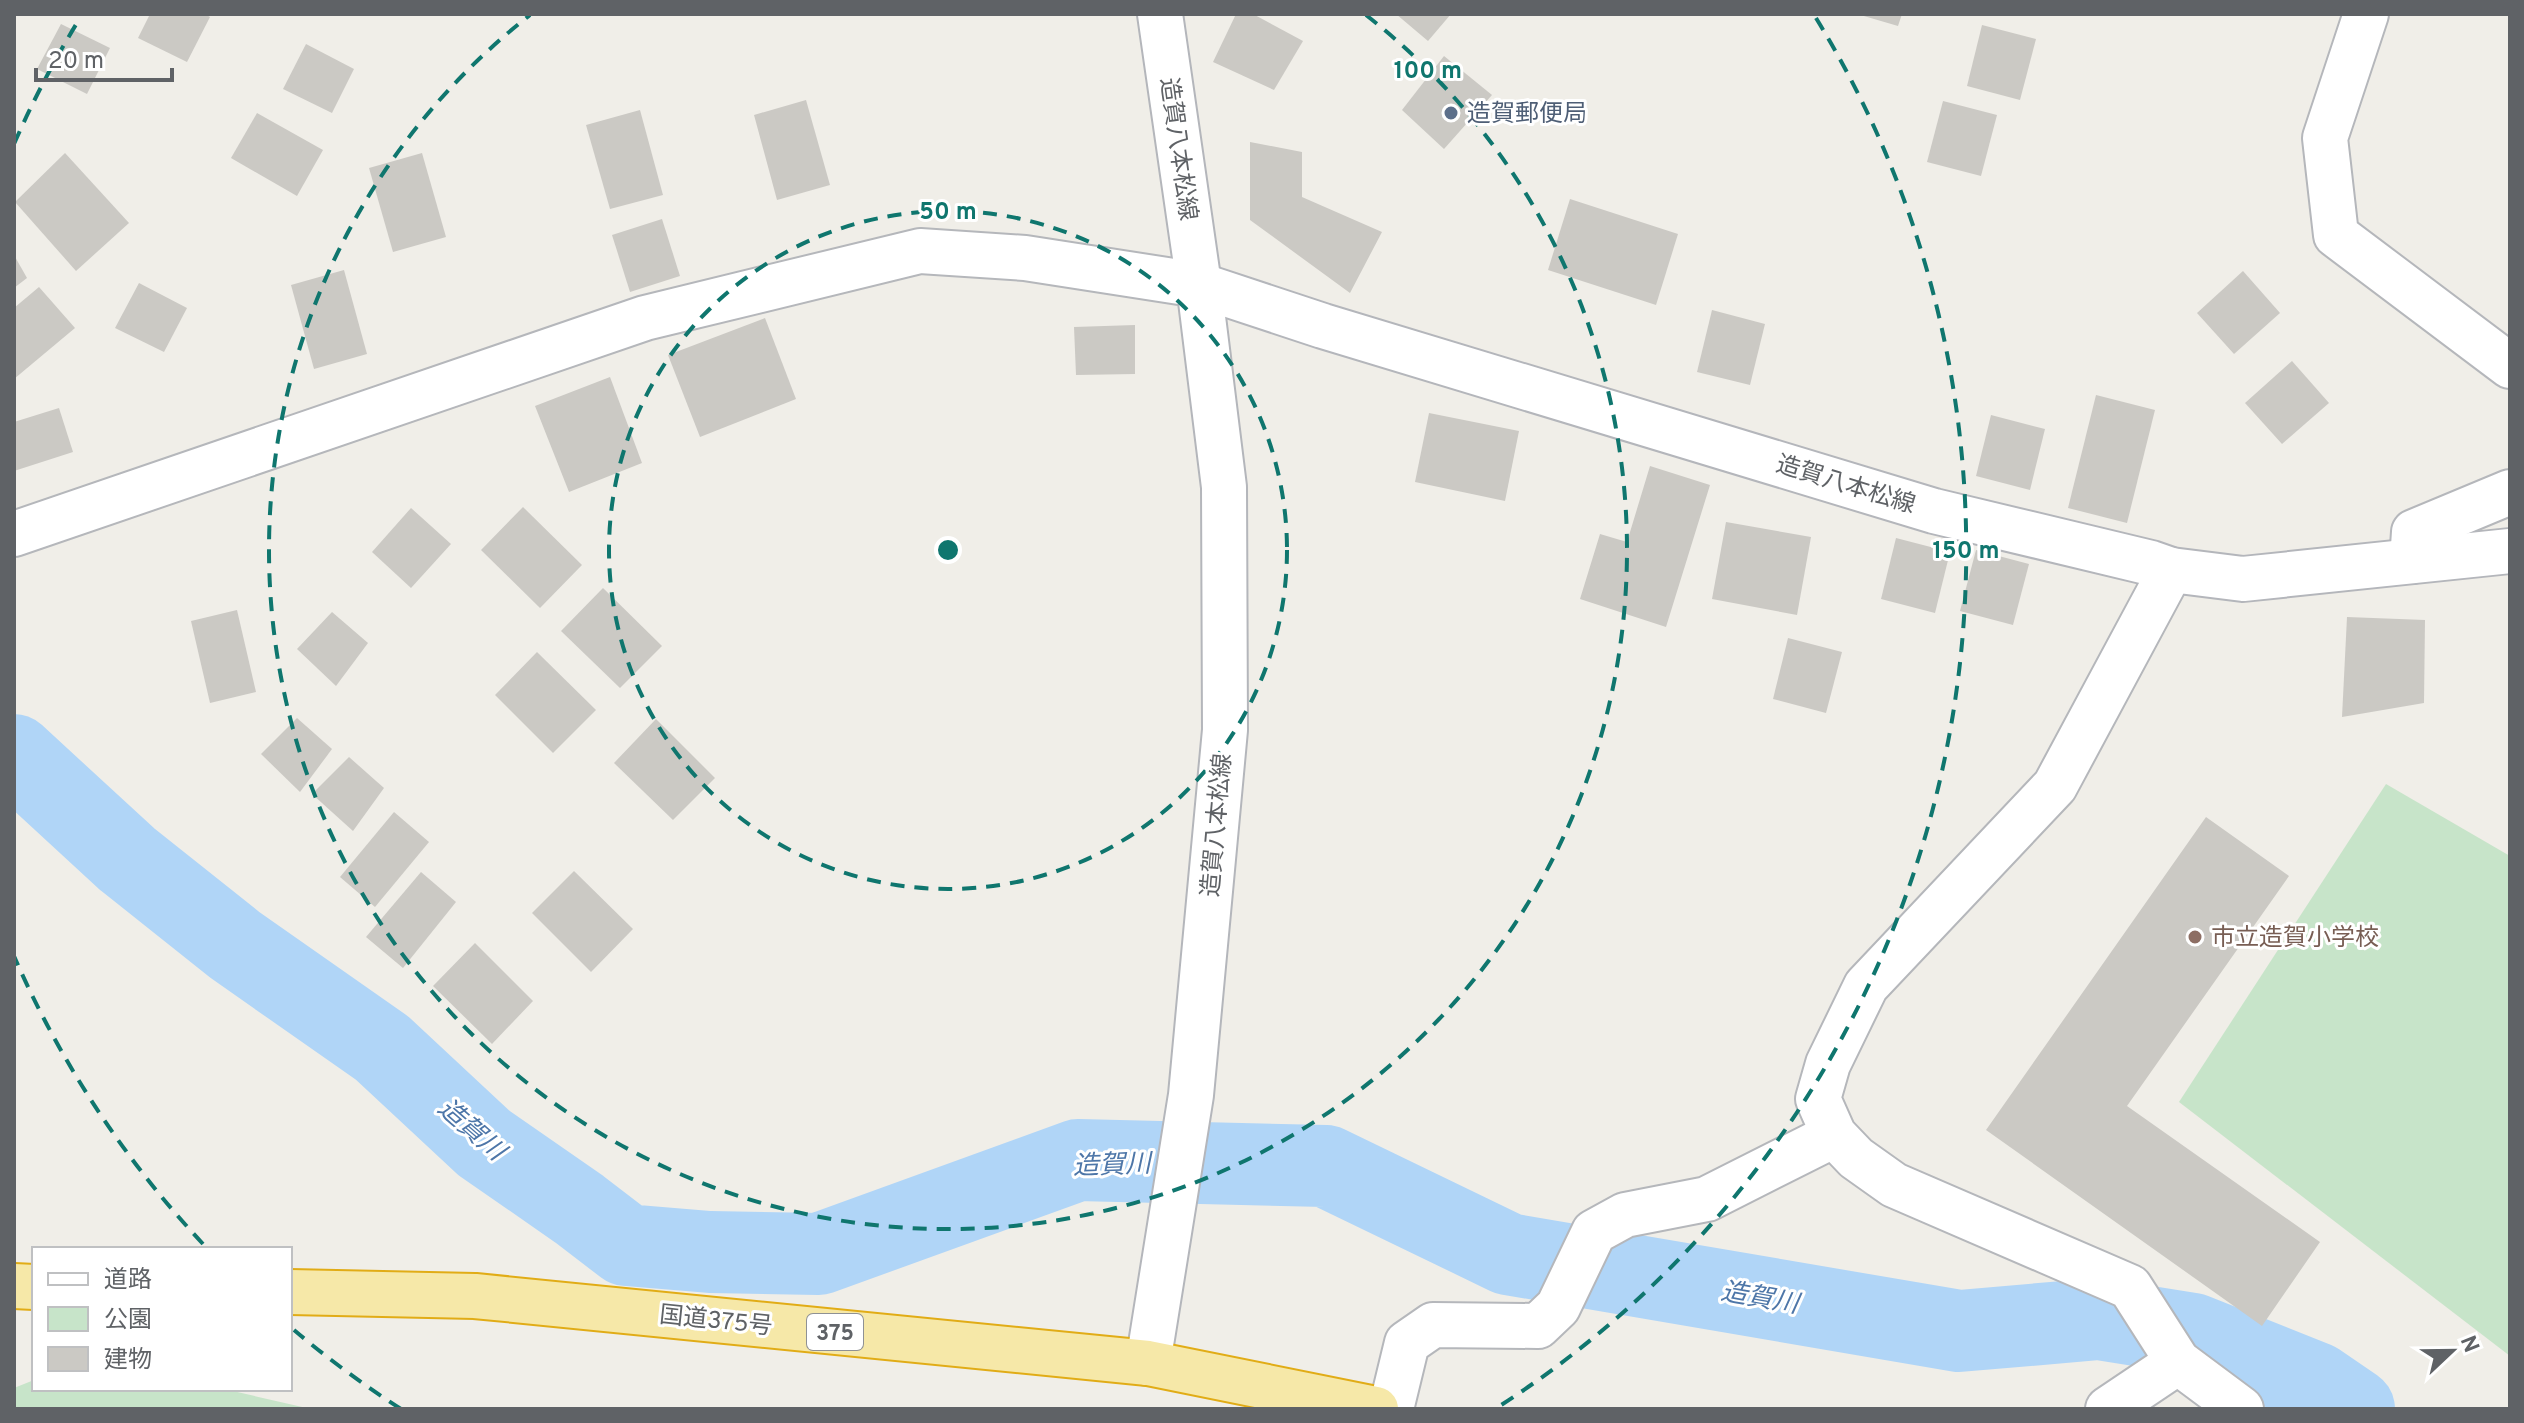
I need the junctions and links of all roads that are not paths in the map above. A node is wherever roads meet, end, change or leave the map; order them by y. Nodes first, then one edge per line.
1 (1160, 14) edge
2 (2366, 14) edge
3 (1199, 285) junction
4 (2510, 366) edge
5 (2510, 492) edge
6 (14, 534) edge
7 (2510, 551) edge
8 (2412, 561) junction
9 (2171, 570) junction
10 (1834, 1135) junction
11 (292, 1292) edge
12 (2178, 1362) junction
13 (1148, 1363) junction
14 (1376, 1409) edge
15 (1391, 1409) edge
16 (2108, 1409) edge
17 (2241, 1409) edge

1 - 3 street, 造賀八本松線
2 - 4 street
3 - 6 street
3 - 9 street, 造賀八本松線
3 - 13 street, 造賀八本松線
5 - 8 street
7 - 8 street, 造賀八本松線
8 - 9 street, 造賀八本松線
9 - 10 street
10 - 12 street
10 - 15 street
11 - 13 highway, 国道375号 / 375
12 - 16 street
12 - 17 street
13 - 14 highway, 国道375号 / 375

